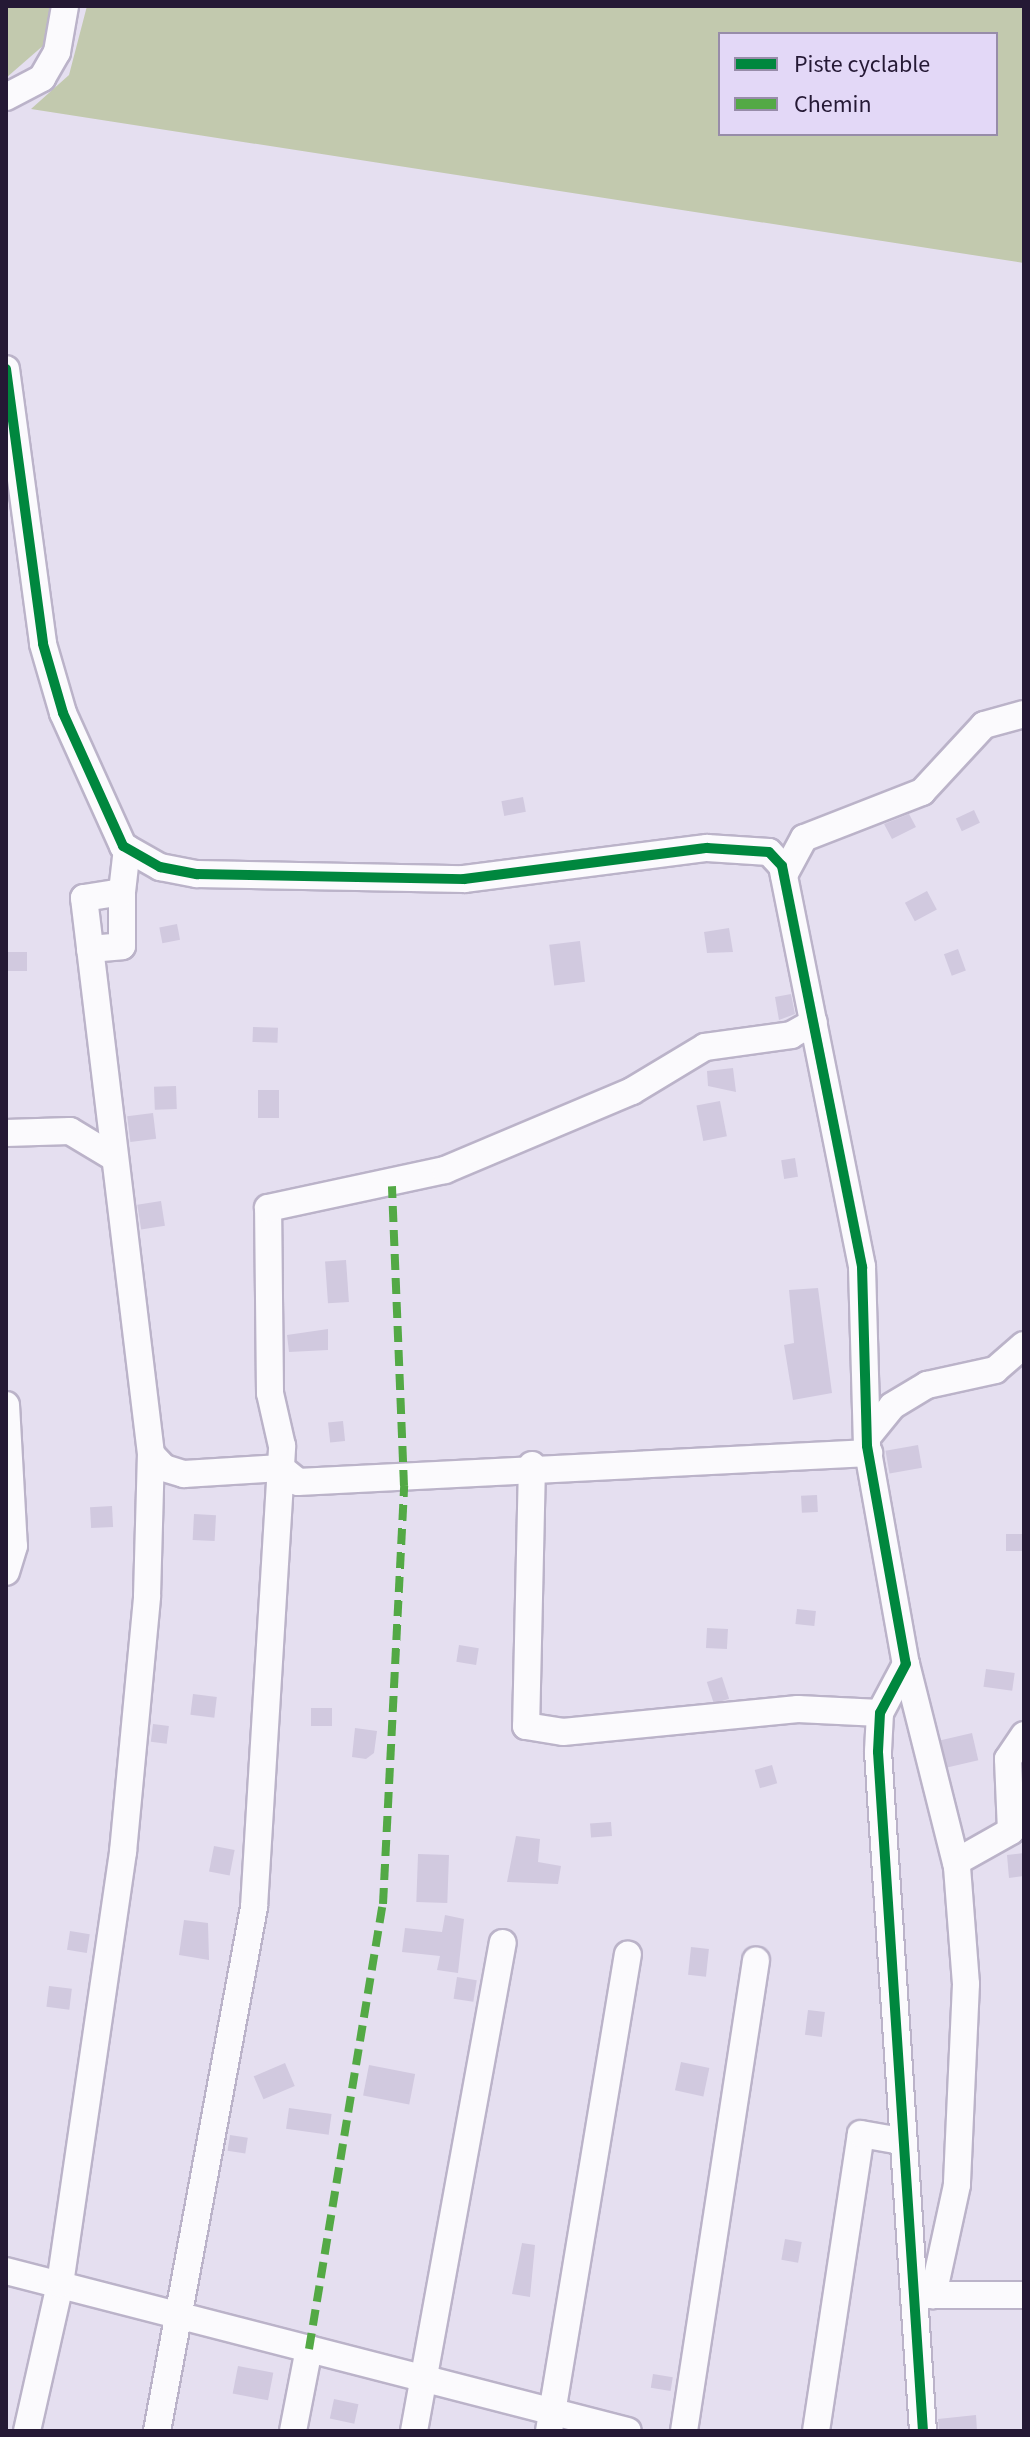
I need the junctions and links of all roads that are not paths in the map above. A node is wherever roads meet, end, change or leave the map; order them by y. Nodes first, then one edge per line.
1 (65, 6) edge
2 (6, 97) edge
3 (6, 369) edge
4 (1024, 714) edge
5 (127, 848) junction
6 (784, 875) junction
7 (122, 892) junction
8 (90, 949) junction
9 (814, 1022) junction
10 (6, 1133) edge
11 (115, 1158) junction
12 (1024, 1345) edge
13 (6, 1405) edge
14 (868, 1444) junction
15 (151, 1454) junction
16 (532, 1465) junction
17 (286, 1482) junction
18 (10, 1547) edge
19 (6, 1572) edge
20 (906, 1664) junction
21 (880, 1713) junction
22 (1024, 1735) edge
23 (956, 1862) junction
24 (503, 1943) dead end
25 (628, 1954) dead end
26 (756, 1960) dead end
27 (899, 2141) junction
28 (6, 2271) edge
29 (60, 2284) junction
30 (924, 2295) junction
31 (1024, 2295) edge
32 (181, 2316) junction
33 (309, 2349) junction
34 (424, 2380) junction
35 (551, 2422) edge
36 (27, 2431) edge
37 (157, 2431) edge
38 (293, 2431) edge
39 (414, 2431) edge
40 (628, 2431) edge
41 (684, 2431) edge
42 (816, 2431) edge
43 (923, 2431) edge

1 - 2 street
3 - 5 street
4 - 6 street
5 - 6 street
5 - 7 street
6 - 9 street
7 - 8 street
7 - 8 street
8 - 11 street
9 - 14 street
9 - 17 street
10 - 11 street
11 - 15 street
12 - 14 street
13 - 18 street
14 - 16 street
14 - 20 street
15 - 17 street
15 - 29 street
16 - 17 street
16 - 21 street
17 - 32 street
18 - 19 street
20 - 21 street
20 - 23 street
21 - 27 street
22 - 23 street
23 - 30 street
24 - 34 street
25 - 35 street
26 - 41 street
27 - 30 street
27 - 42 street
28 - 29 street
29 - 32 street
29 - 36 street
30 - 31 street
30 - 43 street
32 - 33 street
32 - 37 street
33 - 34 street
33 - 38 street
34 - 35 street
34 - 39 street
35 - 40 street

